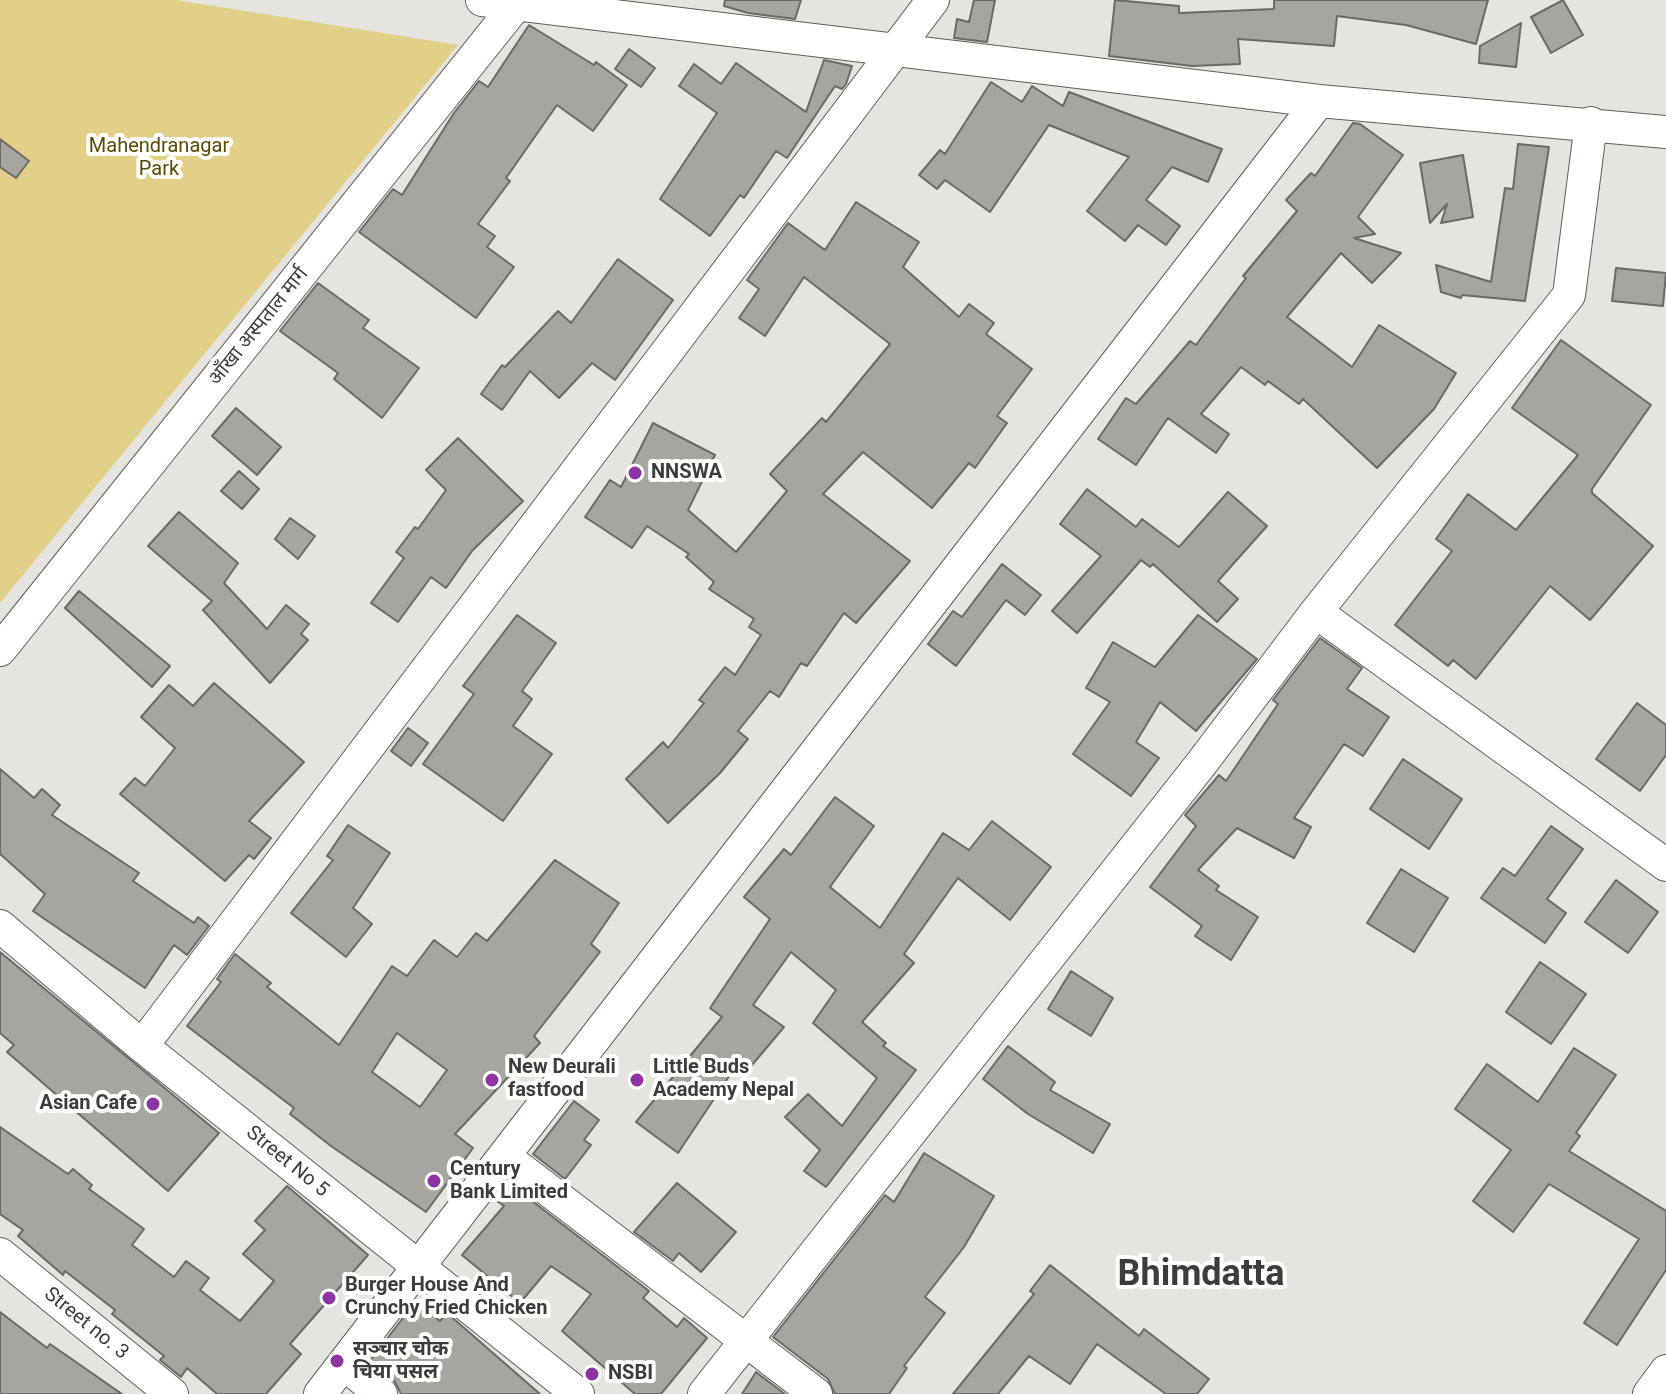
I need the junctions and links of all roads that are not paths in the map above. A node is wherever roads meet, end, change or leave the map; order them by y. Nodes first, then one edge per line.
1 (482, 0) edge
2 (933, 0) edge
3 (519, 2) edge
4 (897, 48) junction
5 (1319, 101) junction
6 (1591, 123) junction
7 (1666, 132) edge
8 (1316, 612) junction
9 (0, 650) edge
10 (1666, 865) edge
11 (0, 926) edge
12 (142, 1046) junction
13 (505, 1157) junction
14 (0, 1254) edge
15 (419, 1268) junction
16 (746, 1341) junction
17 (344, 1364) junction
18 (1666, 1371) edge
19 (172, 1394) edge
20 (320, 1394) edge
21 (381, 1394) edge
22 (578, 1394) edge
23 (704, 1394) edge
24 (816, 1394) edge
25 (1649, 1394) edge

1 - 3 street
2 - 4 street
3 - 4 street
3 - 9 street, आँखा अस्पताल मार्ग
4 - 5 street
4 - 12 street
5 - 6 street
5 - 13 street
6 - 7 street
6 - 8 street
8 - 10 street
8 - 16 street
11 - 12 street, Street No 5
12 - 15 street, Street No 5
13 - 15 street
13 - 16 street
14 - 19 street, Street no. 3
15 - 17 street
15 - 22 street, Street No 5
16 - 23 street
16 - 24 street
17 - 20 street
17 - 21 street
18 - 25 street

